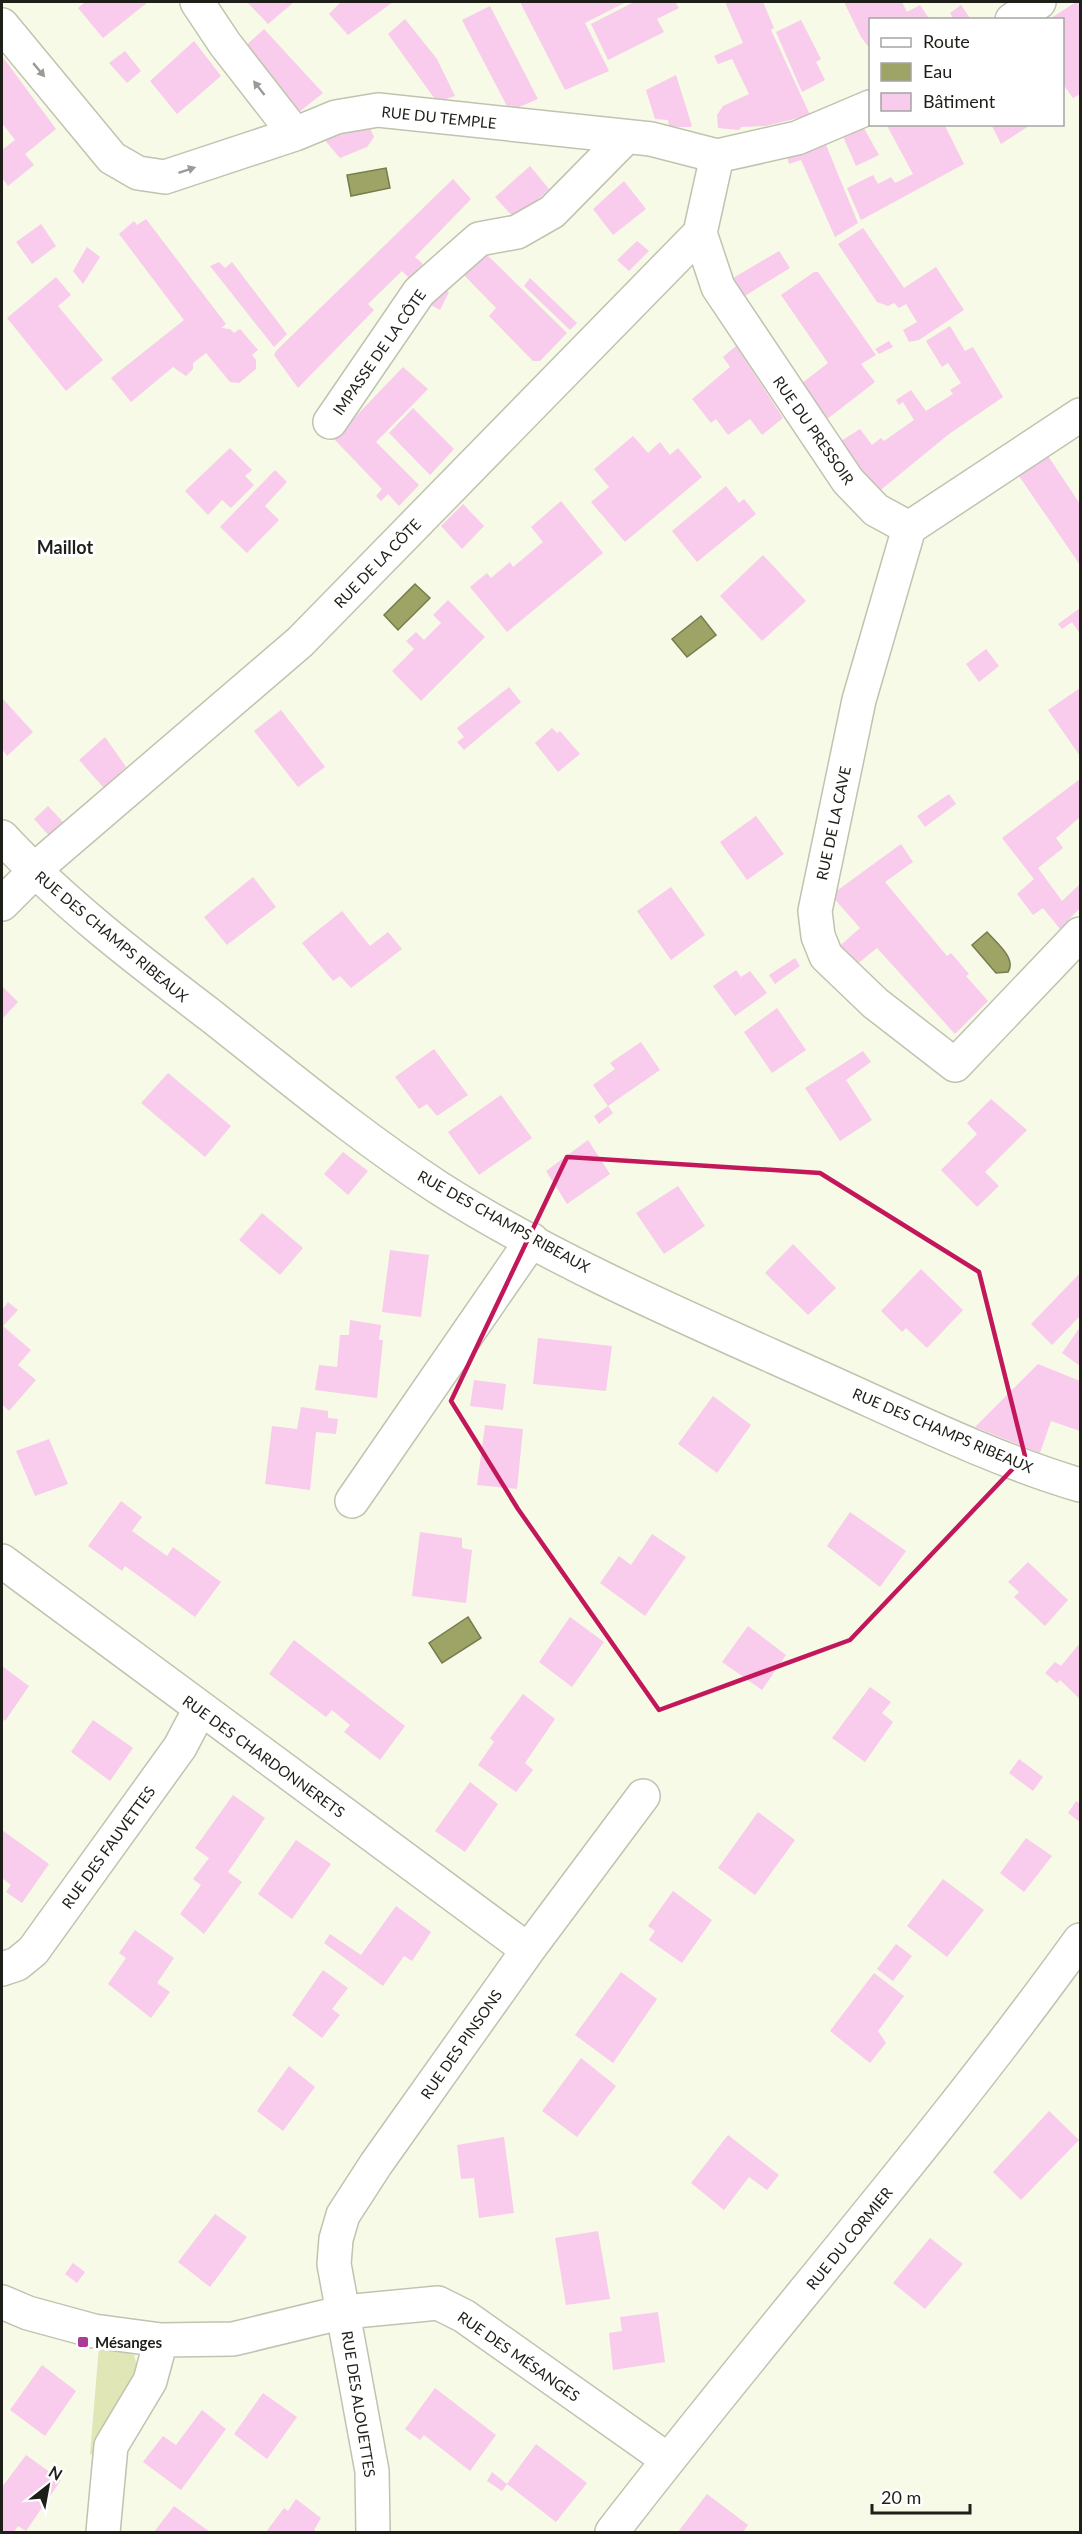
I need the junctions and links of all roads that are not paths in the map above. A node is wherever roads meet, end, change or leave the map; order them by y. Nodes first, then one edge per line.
1 (197, 2) edge
2 (1039, 2) edge
3 (1015, 18) edge
4 (2, 25) edge
5 (869, 107) edge
6 (295, 134) junction
7 (626, 137) junction
8 (717, 156) junction
9 (700, 233) junction
10 (1080, 415) edge
11 (330, 422) dead end
12 (909, 528) junction
13 (2, 837) edge
14 (34, 872) junction
15 (2, 904) edge
16 (1080, 934) edge
17 (532, 1240) junction
18 (1080, 1485) edge
19 (352, 1501) dead end
20 (2, 1561) edge
21 (200, 1709) junction
22 (643, 1796) dead end
23 (1080, 1940) edge
24 (528, 1950) junction
25 (2, 1969) edge
26 (2, 2302) edge
27 (345, 2312) junction
28 (161, 2340) junction
29 (668, 2460) junction
30 (103, 2532) edge
31 (373, 2532) edge
32 (612, 2532) edge

6 -> 1 street
2 - 3 street
4 -> 6 street, RUE DU TEMPLE
5 - 8 street, RUE DU TEMPLE
6 - 7 street, RUE DU TEMPLE
7 - 8 street, RUE DU TEMPLE
7 - 11 street, IMPASSE DE LA CÔTE
8 - 9 street
9 - 12 street, RUE DU PRESSOIR
9 - 14 street, RUE DE LA CÔTE
10 - 12 street
12 - 16 street, RUE DE LA CAVE
13 - 14 street, RUE DES CHAMPS RIBEAUX
14 - 15 street, RUE DE LA CÔTE
14 - 17 street, RUE DES CHAMPS RIBEAUX
17 - 18 street, RUE DES CHAMPS RIBEAUX
17 - 19 street
20 - 21 street, RUE DES CHARDONNERETS
21 - 24 street, RUE DES CHARDONNERETS
21 - 25 street, RUE DES FAUVETTES
22 - 24 street, RUE DES PINSONS
23 - 29 street, RUE DU CORMIER
24 - 27 street, RUE DES PINSONS
26 - 28 street, RUE DES MÉSANGES
27 - 28 street, RUE DES MÉSANGES
27 - 29 street, RUE DES MÉSANGES
27 - 31 street, RUE DES ALOUETTES
28 - 30 street
29 - 32 street, RUE DU CORMIER

